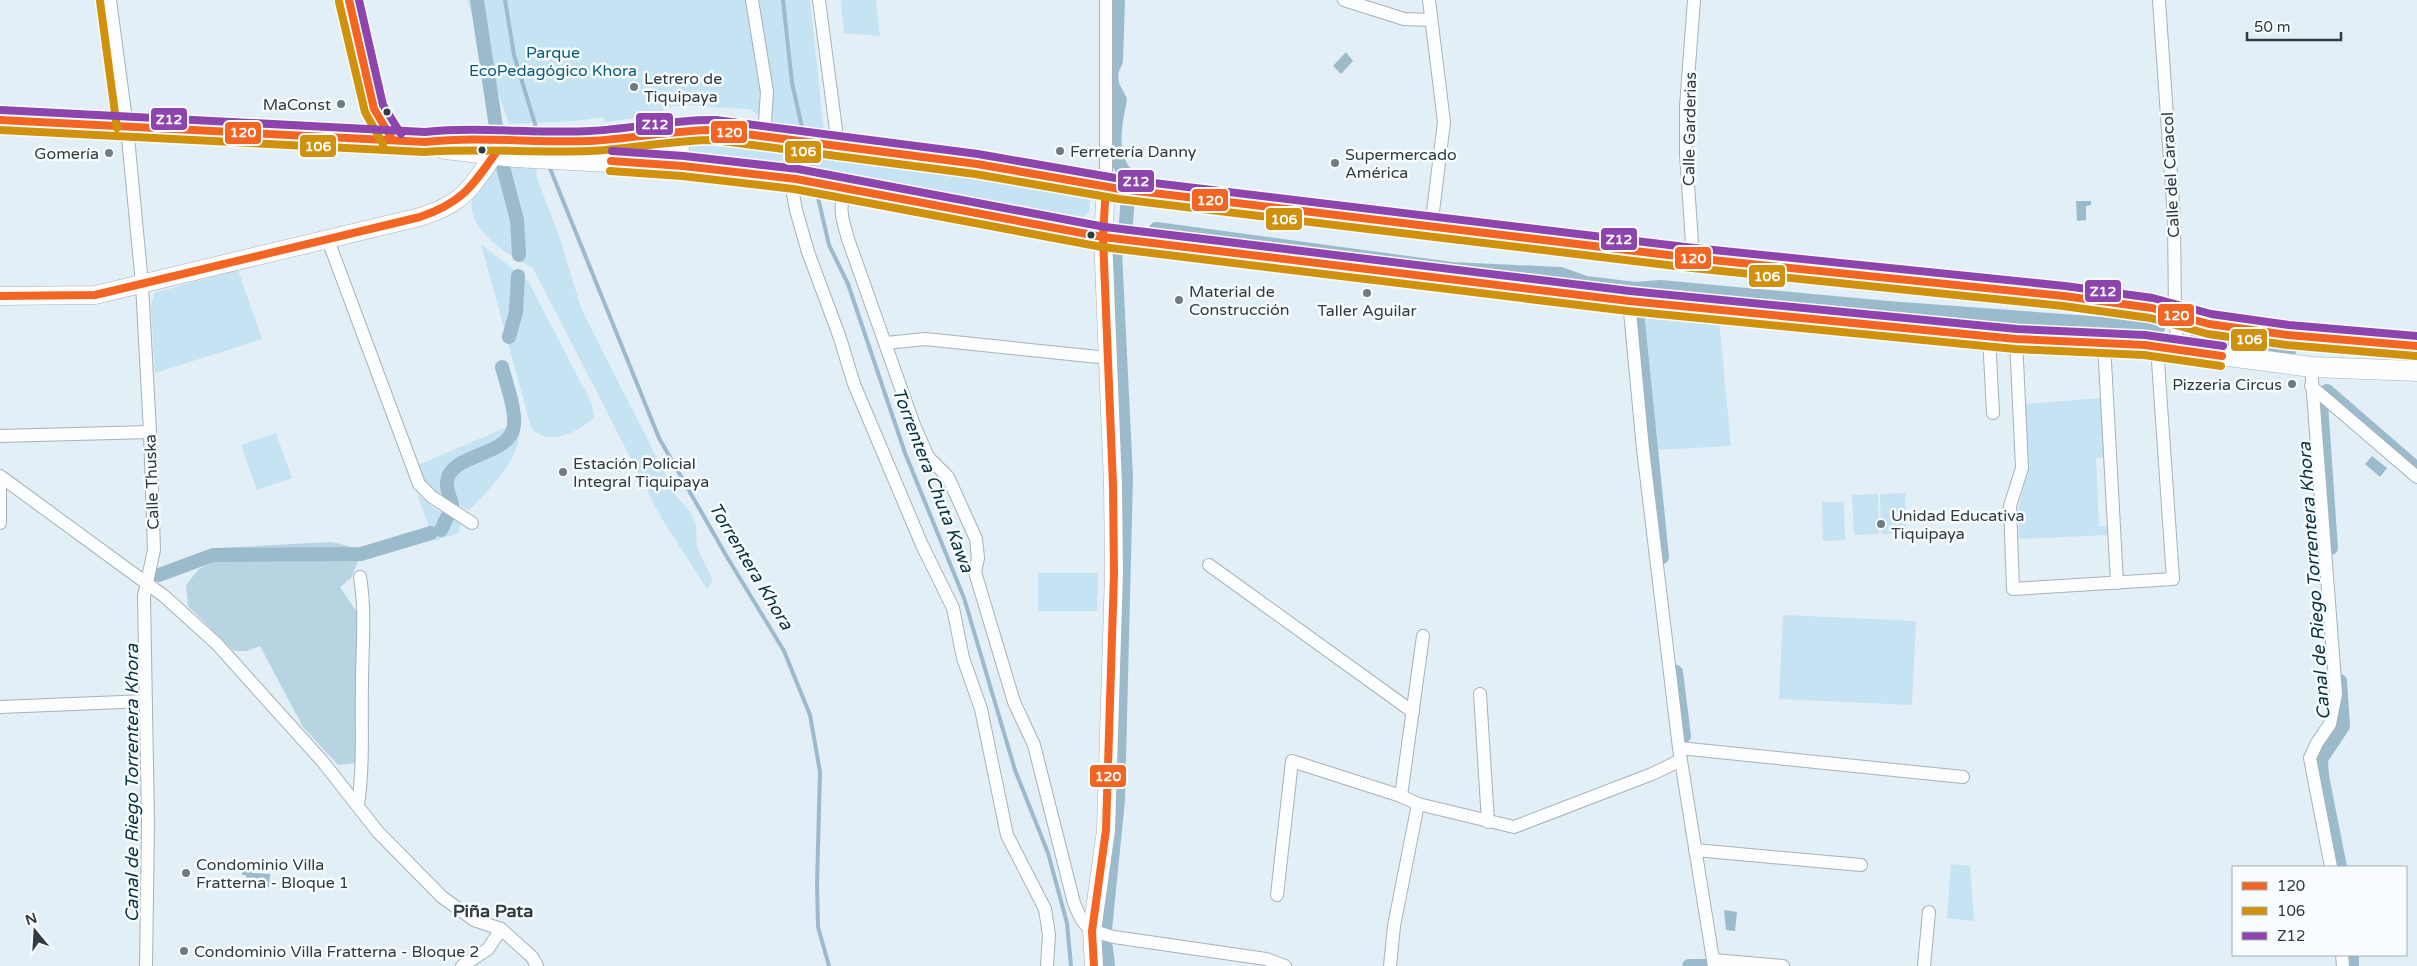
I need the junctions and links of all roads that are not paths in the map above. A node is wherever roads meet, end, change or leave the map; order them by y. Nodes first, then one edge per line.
1 (110, 0) edge
2 (349, 0) edge
3 (752, 0) edge
4 (819, 0) edge
5 (1106, 0) edge
6 (1344, 0) edge
7 (1429, 0) edge
8 (1694, 0) edge
9 (2159, 0) edge
10 (1430, 20) junction
11 (0, 120) edge
12 (127, 127) junction
13 (686, 128) junction
14 (764, 136) junction
15 (392, 139) junction
16 (424, 142) junction
17 (831, 144) junction
18 (525, 145) junction
19 (570, 150) junction
20 (495, 154) junction
21 (683, 166) junction
22 (793, 179) junction
23 (841, 187) junction
24 (1106, 187) junction
25 (1431, 228) junction
26 (1103, 237) junction
27 (328, 240) junction
28 (1693, 258) junction
29 (142, 284) junction
30 (0, 296) edge
31 (1630, 301) junction
32 (2175, 314) junction
33 (1989, 336) junction
34 (2016, 339) junction
35 (886, 343) junction
36 (2104, 343) junction
37 (2417, 346) edge
38 (2158, 348) junction
39 (2178, 350) junction
40 (1108, 358) junction
41 (2417, 371) edge
42 (2311, 377) junction
43 (1993, 413) dead end
44 (150, 432) junction
45 (0, 436) edge
46 (0, 477) edge
47 (2417, 477) edge
48 (0, 523) edge
49 (472, 523) dead end
50 (1209, 565) dead end
51 (360, 577) dead end
52 (148, 582) junction
53 (2118, 583) junction
54 (1423, 636) dead end
55 (1480, 694) dead end
56 (146, 701) junction
57 (0, 707) edge
58 (1413, 712) junction
59 (1680, 754) junction
60 (1963, 777) dead end
61 (1401, 796) junction
62 (1418, 804) junction
63 (358, 805) junction
64 (1488, 822) junction
65 (1696, 850) junction
66 (1861, 865) dead end
67 (2331, 866) edge
68 (1277, 896) dead end
69 (1929, 912) dead end
70 (501, 929) junction
71 (1092, 931) junction
72 (1714, 963) edge
73 (146, 966) edge
74 (462, 966) edge
75 (537, 966) edge
76 (1047, 966) edge
77 (1094, 966) edge
78 (1285, 966) edge
79 (1390, 966) edge
80 (1783, 966) edge
81 (1924, 966) edge

1 - 12 street, Calle Thuska
2 - 15 main road
3 - 14 street
4 - 17 street
5 - 24 street
6 - 10 street
7 - 10 street
8 - 28 street, Calle Garderias
9 - 32 street, Calle del Caracol
10 - 25 street
11 - 12 main road
12 - 15 main road
12 - 29 street, Calle Thuska
13 - 14 main road
13 - 19 main road
13 - 21 main road
14 - 17 main road
15 - 16 main road
16 - 18 main road
16 - 20 main road
17 - 24 main road
18 - 19 main road
18 - 20 main road
19 - 21 main road
20 - 27 street
21 - 22 main road
22 - 23 main road
22 - 76 street
23 - 26 main road
23 - 35 street
24 - 25 main road
24 - 26 street
25 - 28 main road
26 - 31 main road
26 - 40 street
27 - 29 street
27 - 49 street
28 - 32 main road
29 - 30 street
29 - 44 street, Calle Thuska
31 - 33 main road
31 - 59 street
32 - 37 main road
32 - 39 street, Calle del Caracol
33 - 34 main road
33 - 43 street
34 - 36 main road
34 - 53 street
35 - 40 street
35 - 71 street
36 - 38 main road
36 - 53 street
38 - 39 main road
38 - 53 street
39 - 42 main road
40 - 71 street
41 - 42 main road
42 - 47 street
42 - 67 street
44 - 45 street
44 - 52 street, Calle Thuska
46 - 48 street
46 - 52 street
50 - 58 street
51 - 63 street
52 - 56 street, Calle Thuska
52 - 63 street
54 - 58 street
55 - 64 street
56 - 57 street
56 - 73 street, Calle Thuska
58 - 61 street
59 - 60 street
59 - 64 street
59 - 65 street
61 - 62 street
61 - 68 street
62 - 64 street
62 - 79 street
63 - 70 street
65 - 66 street
65 - 72 street
69 - 81 street
70 - 74 street
70 - 75 street
71 - 77 street
71 - 78 street
72 - 80 street

